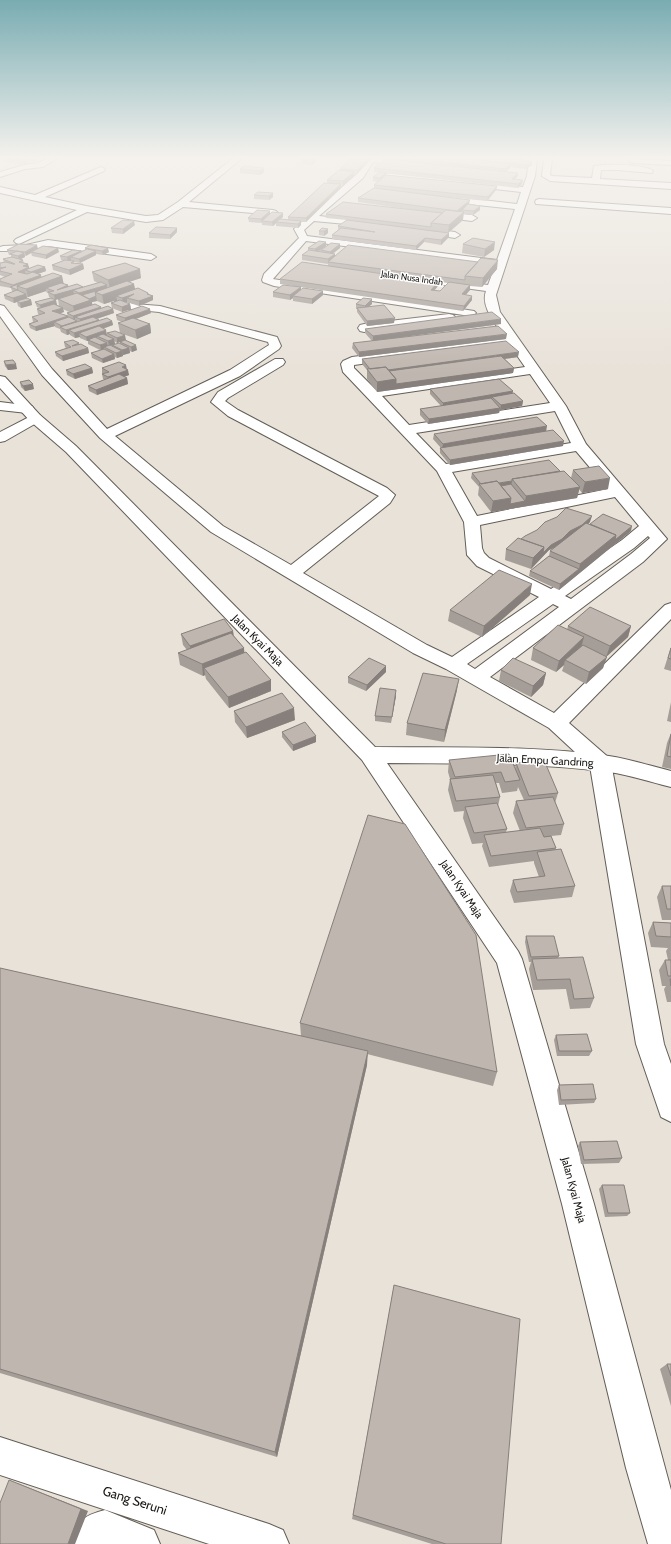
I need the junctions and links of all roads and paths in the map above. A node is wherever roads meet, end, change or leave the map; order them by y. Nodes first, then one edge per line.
1 (40, 231) edge
2 (300, 231) edge
3 (424, 231) edge
4 (459, 231) edge
5 (512, 231) edge
6 (455, 235) junction
7 (303, 237) junction
8 (1, 250) edge
9 (435, 256) junction
10 (151, 257) dead end
11 (284, 260) junction
12 (300, 262) edge
13 (501, 264) junction
14 (338, 268) edge
15 (492, 289) junction
16 (385, 300) junction
17 (120, 303) edge
18 (494, 312) junction
19 (470, 313) junction
20 (3, 316) edge
21 (398, 325) junction
22 (364, 328) edge
23 (512, 340) junction
24 (280, 362) dead end
25 (534, 370) junction
26 (0, 381) edge
27 (372, 394) junction
28 (0, 406) edge
29 (559, 406) junction
30 (31, 414) junction
31 (406, 430) junction
32 (105, 436) junction
33 (0, 438) edge
34 (580, 446) junction
35 (443, 470) junction
36 (617, 492) junction
37 (472, 522) junction
38 (653, 533) junction
39 (291, 574) junction
40 (551, 597) junction
41 (571, 606) junction
42 (671, 608) edge
43 (454, 665) junction
44 (476, 678) junction
45 (556, 723) junction
46 (370, 754) junction
47 (590, 762) junction
48 (671, 779) edge
49 (671, 1107) edge
50 (0, 1456) edge
51 (89, 1544) edge
52 (140, 1544) edge
53 (269, 1544) edge
54 (668, 1544) edge

1 - 8 street
2 - 7 street
3 - 6 street
4 - 6 street
5 - 13 street
6 - 9 street
7 - 9 street
7 - 11 street
8 - 10 street
9 - 13 street
11 - 12 street
11 - 16 street
13 - 15 street
14 - 15 street, Jalan Nusa Indah
15 - 18 street
16 - 19 street
16 - 21 street
17 - 32 street
18 - 19 street
18 - 23 street
19 - 21 street
20 - 32 street
21 - 22 street
23 - 25 street
23 - 27 street
24 - 39 street
25 - 27 street
25 - 29 street
26 - 30 street, Jalan Kyai Maja
27 - 31 street
28 - 30 street
29 - 31 street
29 - 34 street
30 - 33 street
30 - 46 street, Jalan Kyai Maja
31 - 35 street
32 - 39 street
34 - 35 street
34 - 36 street
35 - 37 street
36 - 37 street
36 - 38 street
37 - 40 street
38 - 40 street
38 - 41 street
39 - 43 street
40 - 41 street
40 - 43 street
41 - 44 street
42 - 45 street
43 - 44 street
44 - 45 street
45 - 47 street
46 - 47 street, Jalan Empu Gandring
46 - 54 street, Jalan Kyai Maja
47 - 48 street, Jalan Empu Gandring
47 - 49 street
50 - 53 street, Gang Seruni
51 - 52 street

